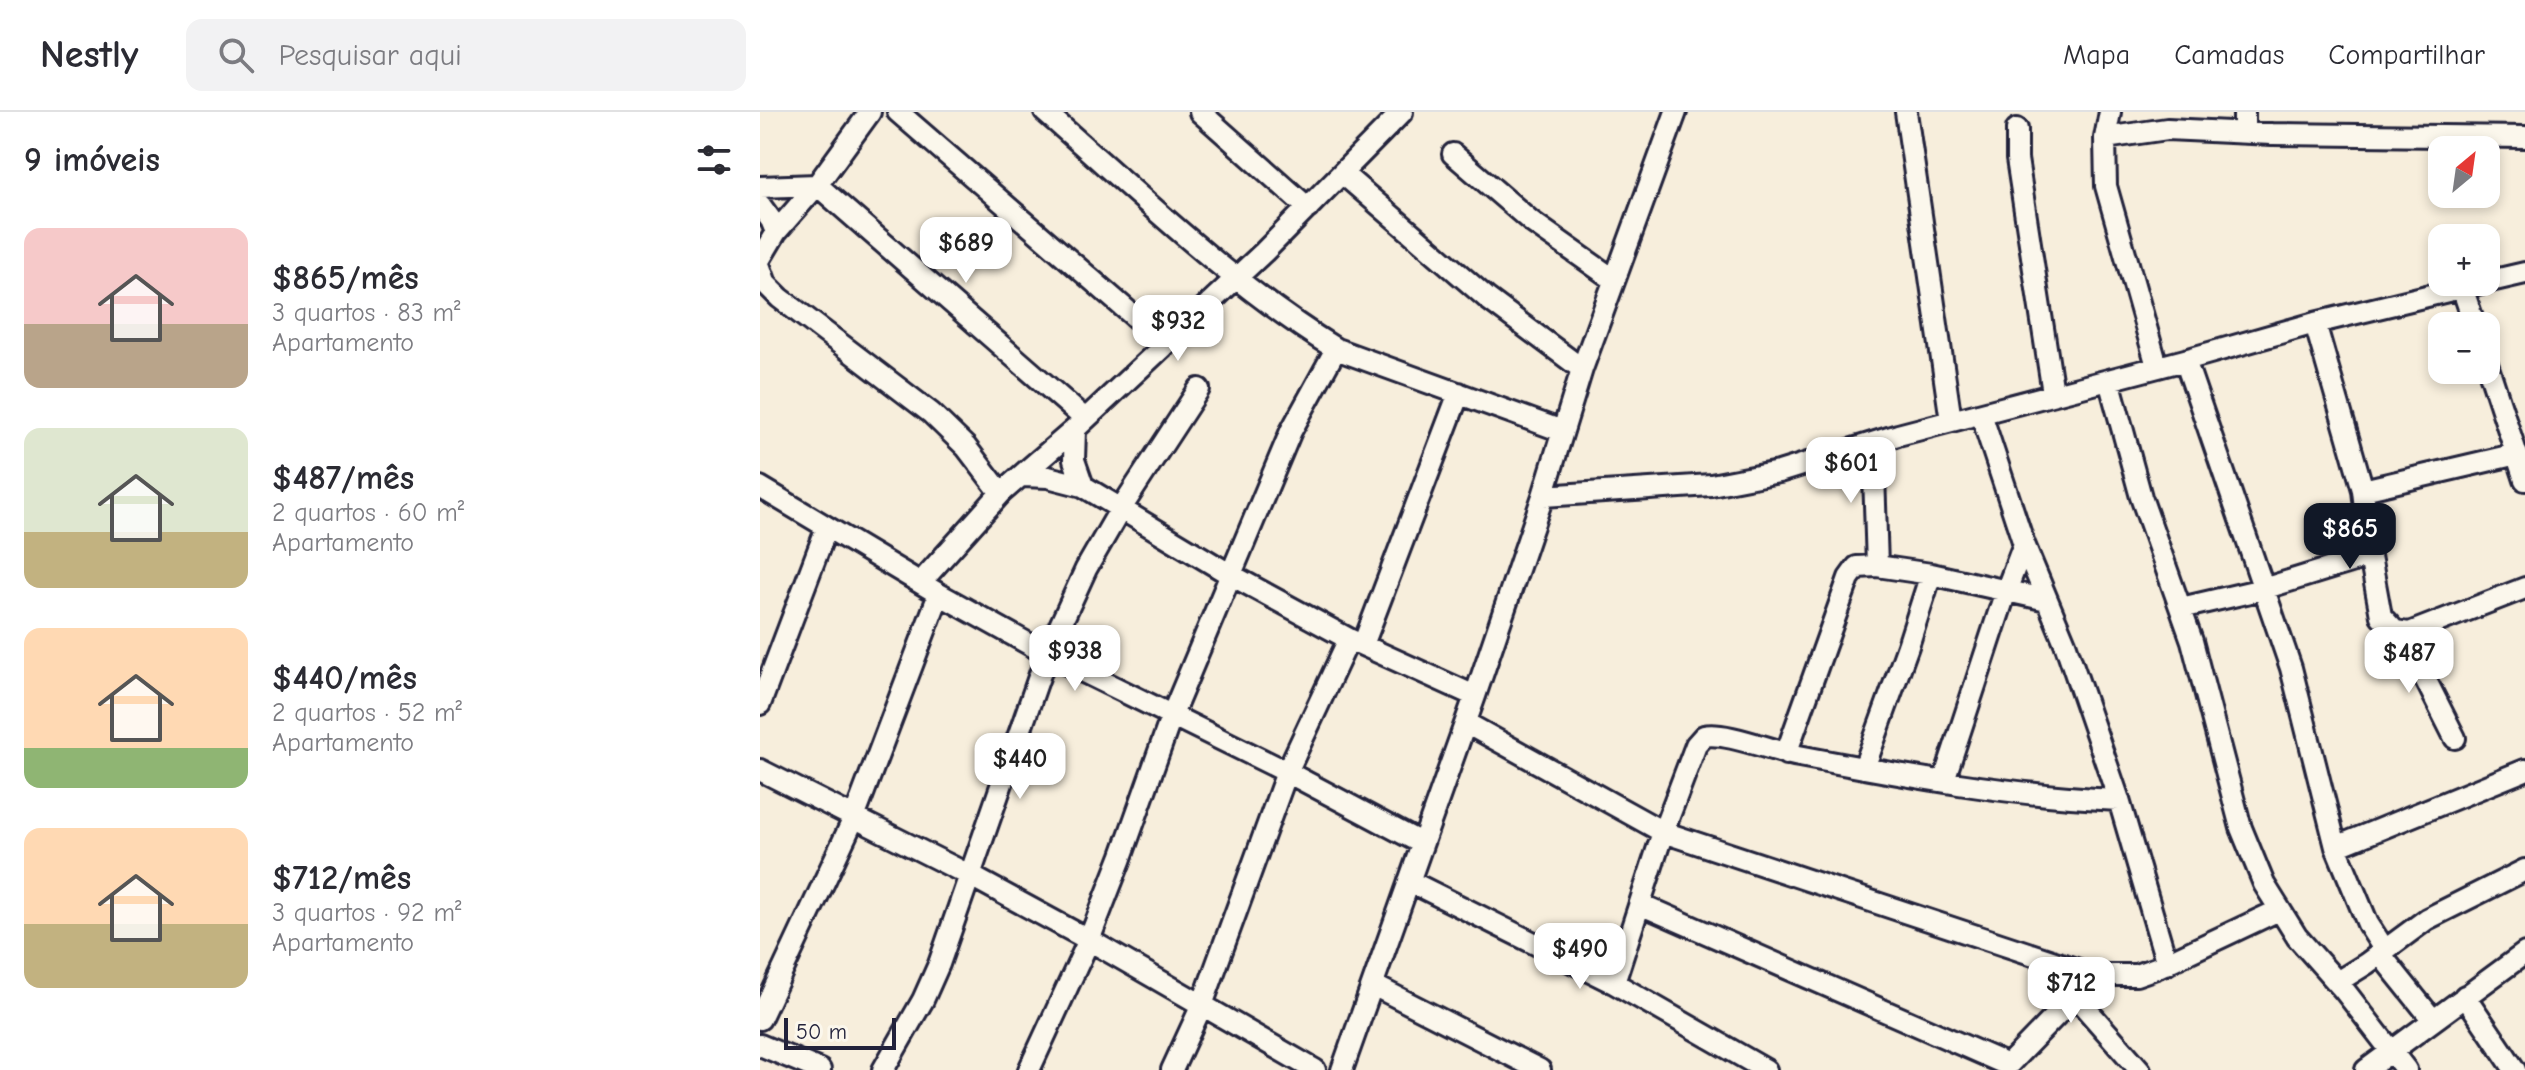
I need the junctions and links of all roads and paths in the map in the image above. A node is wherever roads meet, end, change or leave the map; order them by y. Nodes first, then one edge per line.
1 (870, 112) edge
2 (898, 112) edge
3 (1045, 112) edge
4 (1200, 112) edge
5 (1676, 112) edge
6 (1906, 112) edge
7 (2110, 112) edge
8 (1389, 116) edge
9 (2244, 122) edge
10 (2017, 129) dead end
11 (2525, 137) edge
12 (2105, 138) junction
13 (1453, 154) dead end
14 (1342, 173) junction
15 (817, 185) junction
16 (760, 187) edge
17 (760, 205) edge
18 (1308, 208) junction
19 (776, 232) junction
20 (760, 259) edge
21 (760, 267) edge
22 (2525, 273) edge
23 (1236, 279) junction
24 (1613, 279) junction
25 (2500, 279) edge
26 (2428, 295) edge
27 (2315, 323) junction
28 (1166, 344) junction
29 (1336, 349) junction
30 (2185, 360) junction
31 (2157, 366) junction
32 (1582, 369) junction
33 (2109, 380) junction
34 (2494, 384) edge
35 (1199, 389) dead end
36 (1459, 393) junction
37 (2053, 393) junction
38 (1981, 414) junction
39 (1951, 421) junction
40 (1080, 424) junction
41 (1562, 431) junction
42 (1873, 443) junction
43 (2517, 454) junction
44 (1023, 476) junction
45 (2525, 480) edge
46 (1083, 486) junction
47 (760, 487) edge
48 (2363, 490) junction
49 (1001, 493) junction
50 (1543, 496) junction
51 (1120, 510) junction
52 (827, 527) junction
53 (2024, 544) junction
54 (2370, 556) junction
55 (1877, 566) junction
56 (1931, 574) junction
57 (1231, 575) junction
58 (921, 582) junction
59 (2525, 588) edge
60 (2263, 589) junction
61 (2006, 591) junction
62 (939, 594) junction
63 (2047, 600) junction
64 (2181, 608) junction
65 (2402, 633) junction
66 (1356, 642) junction
67 (1047, 654) junction
68 (1475, 696) junction
69 (760, 704) edge
70 (1172, 715) junction
71 (1466, 723) junction
72 (2455, 738) dead end
73 (1786, 754) junction
74 (1864, 768) junction
75 (760, 770) edge
76 (2525, 770) edge
77 (1287, 772) junction
78 (1944, 780) junction
79 (2119, 800) junction
80 (854, 818) junction
81 (1663, 832) junction
82 (1421, 843) junction
83 (2336, 847) junction
84 (2525, 870) edge
85 (971, 876) junction
86 (1409, 881) junction
87 (1640, 904) junction
88 (2279, 910) junction
89 (1089, 940) junction
90 (2382, 951) junction
91 (2525, 953) edge
92 (2167, 964) junction
93 (2094, 975) junction
94 (2337, 982) junction
95 (1614, 983) junction
96 (1373, 985) junction
97 (2075, 996) junction
98 (2465, 996) junction
99 (1202, 1005) junction
100 (760, 1019) edge
101 (2433, 1020) junction
102 (760, 1045) edge
103 (2390, 1051) junction
104 (2006, 1068) edge
105 (820, 1070) edge
106 (883, 1070) edge
107 (1029, 1070) edge
108 (1172, 1070) edge
109 (1315, 1070) edge
110 (1342, 1070) edge
111 (1540, 1070) edge
112 (1766, 1070) edge
113 (2140, 1070) edge
114 (2366, 1070) edge
115 (2406, 1070) edge
116 (2515, 1070) edge

1 - 15 street
2 - 28 street
3 - 23 street
4 - 18 street
5 - 24 street
6 - 39 street
7 - 12 street
8 - 14 street
9 - 11 street
9 - 12 street
10 - 37 street
12 - 31 street
13 - 24 street
14 - 18 street
14 - 32 street
15 - 16 street
15 - 19 street
15 - 40 street
17 - 19 street
18 - 23 street
19 - 20 street
21 - 49 street
22 - 25 street
23 - 28 street
23 - 29 street
24 - 32 street
26 - 27 street
27 - 30 street
27 - 48 street
28 - 40 street
29 - 36 street
29 - 57 street
30 - 31 street
30 - 60 street
31 - 33 street
32 - 41 street
33 - 37 street
33 - 64 street
34 - 43 street
35 - 51 street
36 - 41 street
36 - 66 street
37 - 38 street
38 - 39 street
38 - 53 street
39 - 42 street
40 - 44 street
40 - 46 street
41 - 50 street
42 - 50 street
42 - 55 street
43 - 45 street
43 - 48 street
44 - 46 street
44 - 49 street
46 - 51 street
47 - 52 street
48 - 54 street
49 - 58 street
50 - 68 street
51 - 57 street
51 - 67 street
52 - 58 street
52 - 69 street
53 - 61 street
53 - 63 street
54 - 60 street
54 - 65 street
55 - 56 street
55 - 73 street
56 - 61 street
56 - 74 street
57 - 66 street
57 - 70 street
58 - 62 street
59 - 65 street
60 - 64 street
60 - 83 street
61 - 63 street
61 - 78 street
62 - 67 street
62 - 80 street
63 - 79 street
64 - 88 street
65 - 72 street
66 - 68 street
66 - 77 street
67 - 70 street
67 - 85 street
68 - 71 street
70 - 77 street
70 - 89 street
71 - 81 street
71 - 82 street
73 - 74 street
73 - 81 street
74 - 78 street
75 - 80 street
76 - 83 street
77 - 82 street
77 - 99 street
78 - 79 street
79 - 92 street
80 - 85 street
80 - 100 street
81 - 87 street
81 - 93 street
82 - 86 street
83 - 90 street
84 - 90 street
85 - 89 street
85 - 106 street
86 - 95 street
86 - 96 street
87 - 95 street
87 - 104 street
88 - 92 street
88 - 94 street
89 - 99 street
89 - 107 street
90 - 94 street
90 - 101 street
91 - 98 street
92 - 93 street
93 - 97 street
94 - 103 street
95 - 112 street
96 - 110 street
96 - 111 street
97 - 104 street
97 - 113 street
98 - 101 street
98 - 116 street
99 - 108 street
99 - 109 street
101 - 103 street
102 - 105 street
103 - 114 street
103 - 115 street

